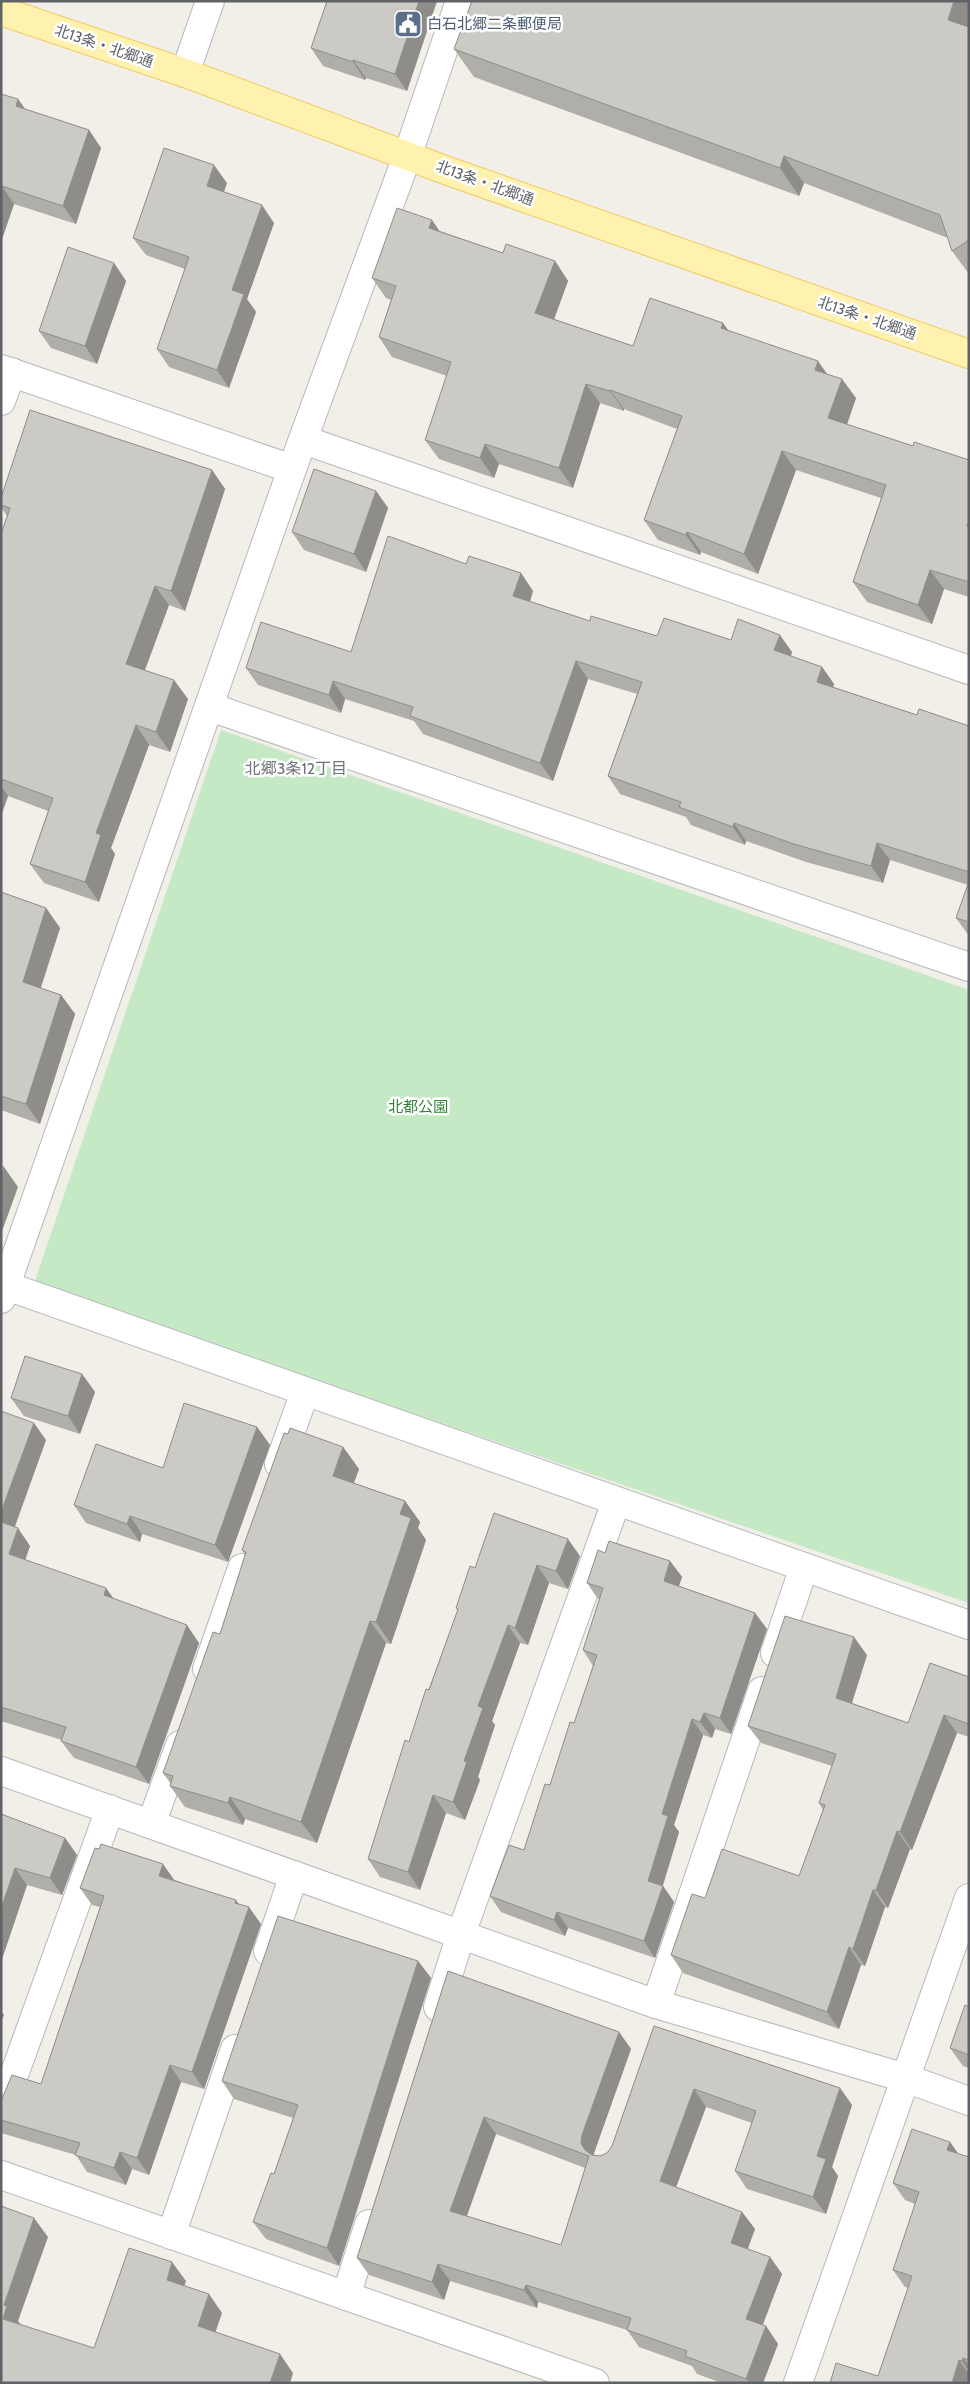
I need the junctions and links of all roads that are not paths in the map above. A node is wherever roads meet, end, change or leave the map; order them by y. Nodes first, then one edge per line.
1 (210, 1) edge
2 (460, 1) edge
3 (1, 11) edge
4 (185, 73) junction
5 (408, 154) junction
6 (969, 354) edge
7 (6, 370) edge
8 (1, 401) edge
9 (304, 440) junction
10 (292, 469) junction
11 (969, 670) edge
12 (210, 707) junction
13 (969, 966) edge
14 (3, 1290) edge
15 (305, 1392) junction
16 (272, 1486) edge
17 (616, 1502) junction
18 (252, 1542) edge
19 (804, 1567) junction
20 (969, 1625) edge
21 (198, 1692) edge
22 (188, 1721) edge
23 (1, 1771) edge
24 (110, 1809) junction
25 (151, 1824) junction
26 (294, 1875) junction
27 (969, 1898) edge
28 (462, 1934) junction
29 (259, 1976) edge
30 (659, 2005) junction
31 (244, 2022) edge
32 (431, 2030) edge
33 (653, 2033) edge
34 (905, 2078) junction
35 (969, 2101) edge
36 (1, 2111) edge
37 (1, 2175) edge
38 (376, 2201) edge
39 (171, 2235) junction
40 (346, 2296) junction
41 (595, 2383) edge
42 (798, 2383) edge

1 - 4 street
2 - 5 street
3 - 4 main road, 北13条・北郷通
4 - 5 main road, 北13条・北郷通
5 - 6 main road, 北13条・北郷通
5 - 9 street
7 - 8 street
7 - 10 street
9 - 10 street
9 - 11 street
10 - 12 street
12 - 13 street
12 - 14 street
14 - 15 street
15 - 16 street
15 - 17 street
17 - 19 street
17 - 28 street
18 - 21 street
19 - 20 street
19 - 30 street
22 - 25 street
23 - 24 street
24 - 25 street
24 - 36 street
25 - 26 street
26 - 28 street
26 - 29 street
27 - 34 street
28 - 30 street
28 - 32 street
30 - 33 street
30 - 34 street
31 - 39 street
34 - 35 street
34 - 42 street
37 - 39 street
38 - 40 street
39 - 40 street
40 - 41 street

